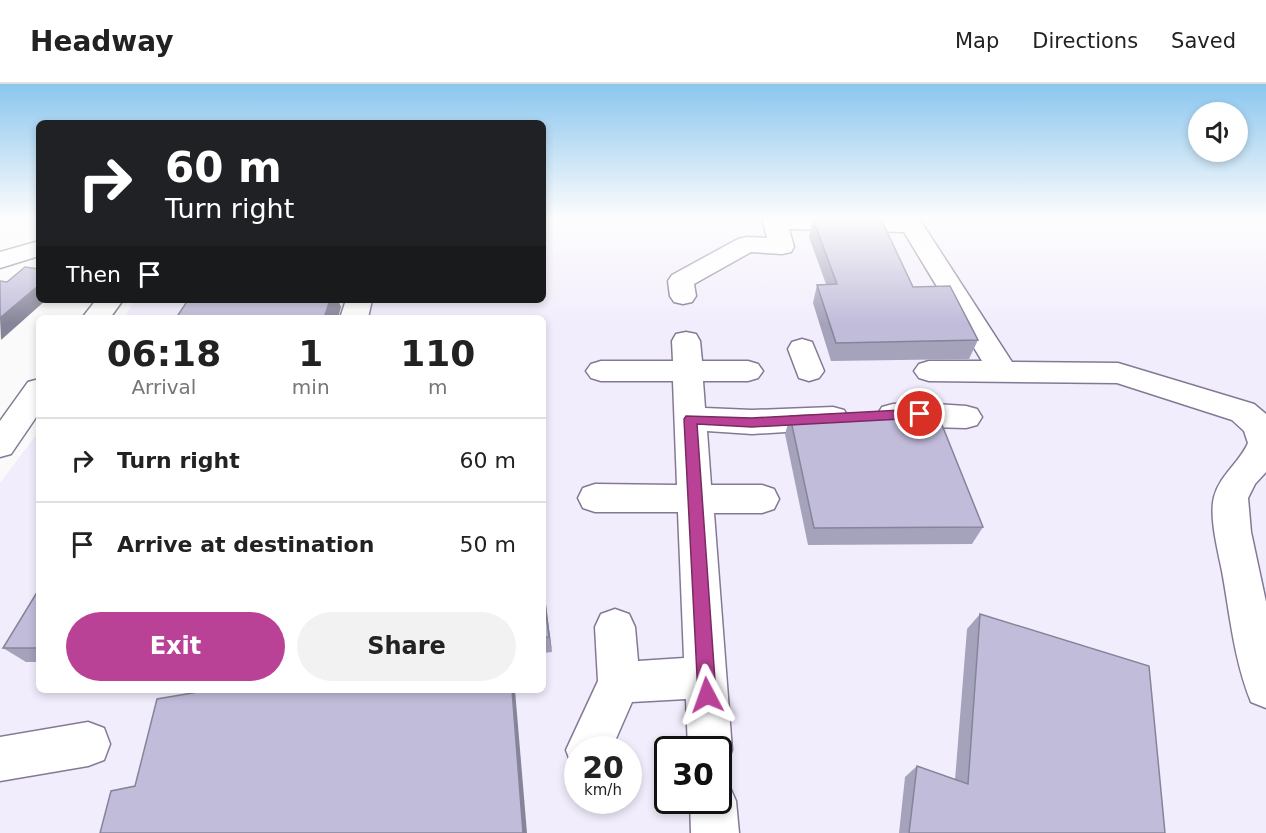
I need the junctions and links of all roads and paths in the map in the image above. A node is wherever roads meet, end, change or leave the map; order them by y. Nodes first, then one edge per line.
1 (20, 254) edge
2 (729, 254) edge
3 (930, 254) edge
4 (0, 260) edge
5 (683, 296) dead end
6 (108, 303) edge
7 (98, 315) edge
8 (687, 356) junction
9 (601, 371) dead end
10 (748, 371) dead end
11 (929, 371) dead end
12 (1003, 371) junction
13 (36, 394) edge
14 (966, 417) dead end
15 (691, 419) junction
16 (0, 445) edge
17 (595, 498) dead end
18 (695, 499) junction
19 (762, 499) dead end
20 (615, 627) dead end
21 (706, 677) junction
22 (619, 683) junction
23 (1266, 687) edge
24 (594, 736) edge
25 (709, 736) edge
26 (88, 744) dead end
27 (0, 759) edge
28 (714, 814) edge
29 (715, 833) edge

1 - 4 street
2 - 5 street
3 - 12 street
6 - 7 street
8 - 9 street
8 - 10 street
8 - 15 street
11 - 12 street
12 - 23 street
13 - 16 street
14 - 15 street
15 - 18 street
17 - 18 street
18 - 19 street
18 - 21 street
20 - 22 street
21 - 22 street
21 - 25 street
22 - 24 street
26 - 27 street
28 - 29 street

